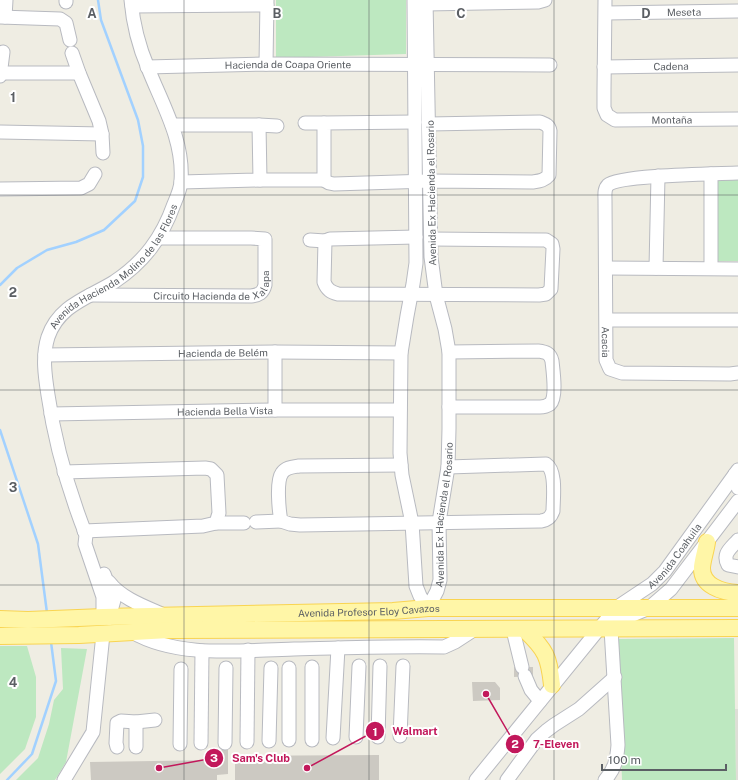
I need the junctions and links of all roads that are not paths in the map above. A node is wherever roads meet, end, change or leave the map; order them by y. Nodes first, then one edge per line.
1 (6, 0) edge
2 (545, 0) edge
3 (422, 1) edge
4 (267, 2) edge
5 (132, 3) edge
6 (606, 6) edge
7 (738, 10) edge
8 (2, 17) edge
9 (3, 52) dead end
10 (266, 64) junction
11 (415, 64) junction
12 (428, 64) junction
13 (550, 65) dead end
14 (738, 65) edge
15 (147, 67) junction
16 (604, 67) junction
17 (79, 73) junction
18 (0, 75) edge
19 (738, 119) edge
20 (415, 122) junction
21 (305, 123) dead end
22 (324, 123) junction
23 (429, 124) junction
24 (172, 125) junction
25 (259, 125) junction
26 (277, 126) dead end
27 (0, 132) edge
28 (102, 134) junction
29 (103, 153) dead end
30 (738, 173) edge
31 (95, 174) dead end
32 (711, 174) junction
33 (658, 176) junction
34 (260, 180) junction
35 (324, 180) junction
36 (181, 182) junction
37 (422, 182) junction
38 (0, 189) edge
39 (416, 237) junction
40 (159, 238) junction
41 (310, 240) dead end
42 (431, 240) junction
43 (324, 241) junction
44 (606, 268) junction
45 (656, 268) junction
46 (711, 268) junction
47 (738, 269) edge
48 (411, 294) junction
49 (88, 295) junction
50 (436, 295) junction
51 (607, 320) junction
52 (738, 320) edge
53 (275, 352) junction
54 (449, 352) junction
55 (401, 353) junction
56 (45, 355) junction
57 (738, 373) edge
58 (449, 407) junction
59 (275, 410) junction
60 (400, 410) junction
61 (51, 414) junction
62 (400, 465) junction
63 (448, 467) junction
64 (64, 472) junction
65 (736, 472) edge
66 (738, 502) edge
67 (281, 521) junction
68 (439, 522) junction
69 (216, 523) junction
70 (412, 523) junction
71 (698, 525) junction
72 (85, 533) junction
73 (710, 538) junction
74 (738, 540) edge
75 (738, 567) edge
76 (106, 578) junction
77 (645, 589) junction
78 (738, 593) edge
79 (661, 598) junction
80 (735, 607) edge
81 (428, 608) junction
82 (616, 608) junction
83 (648, 608) junction
84 (166, 616) junction
85 (106, 618) junction
86 (0, 619) edge
87 (738, 628) edge
88 (475, 629) junction
89 (605, 629) junction
90 (380, 630) junction
91 (519, 630) junction
92 (132, 632) junction
93 (102, 634) junction
94 (0, 636) edge
95 (338, 648) junction
96 (248, 650) junction
97 (202, 651) junction
98 (359, 666) dead end
99 (380, 666) dead end
100 (403, 666) dead end
101 (312, 667) dead end
102 (226, 668) dead end
103 (271, 668) dead end
104 (289, 668) dead end
105 (181, 669) dead end
106 (615, 677) junction
107 (552, 685) junction
108 (540, 701) junction
109 (155, 720) dead end
110 (136, 722) junction
111 (378, 736) dead end
112 (400, 736) dead end
113 (356, 737) dead end
114 (333, 738) dead end
115 (289, 740) dead end
116 (312, 740) dead end
117 (225, 742) dead end
118 (247, 742) dead end
119 (269, 742) dead end
120 (201, 743) dead end
121 (180, 744) dead end
122 (117, 747) dead end
123 (136, 747) dead end
124 (64, 780) edge
125 (476, 780) edge
126 (507, 780) edge
127 (605, 780) edge

1 - 8 street
2 - 3 street
3 - 11 street, Avenida Ex Hacienda el Rosario
3 - 12 street, Avenida Ex Hacienda el Rosario
4 - 5 street
4 - 10 street
5 - 15 street, Avenida Hacienda Molino de las Flores
6 - 7 street, Meseta
6 - 16 street
8 - 17 street
9 - 18 street
10 - 11 street, Hacienda de Coapa Oriente
10 - 15 street, Hacienda de Coapa Oriente
11 - 12 street, Hacienda de Coapa Oriente
11 - 20 street, Avenida Ex Hacienda el Rosario
12 - 13 street, Hacienda de Coapa Oriente
12 - 23 street, Avenida Ex Hacienda el Rosario
14 - 16 street, Cadena
15 - 24 street, Avenida Hacienda Molino de las Flores
16 - 19 street, Montaña
17 - 18 street
17 - 28 street
20 - 22 street
20 - 37 street, Avenida Ex Hacienda el Rosario
21 - 22 street
22 - 35 street
23 - 37 street, Avenida Ex Hacienda el Rosario
23 - 37 street
24 - 25 street
24 - 36 street, Avenida Hacienda Molino de las Flores
25 - 26 street
25 - 34 street
27 - 28 street
28 - 29 street
30 - 32 street
31 - 38 street
32 - 33 street
32 - 46 street
33 - 44 street, Acacia
33 - 45 street
34 - 35 street
34 - 36 street
35 - 37 street
36 - 40 street, Avenida Hacienda Molino de las Flores
37 - 39 street, Avenida Ex Hacienda el Rosario
37 - 42 street, Avenida Ex Hacienda el Rosario
39 - 43 street
39 - 48 street, Avenida Ex Hacienda el Rosario
40 - 49 street, Avenida Hacienda Molino de las Flores
40 - 49 street, Circuito Hacienda de Xalapa
41 - 43 street
42 - 50 street, Avenida Ex Hacienda el Rosario
42 - 50 street
43 - 48 street
44 - 45 street
44 - 51 street, Acacia
45 - 46 street
46 - 47 street
48 - 50 street
48 - 55 street, Avenida Ex Hacienda el Rosario
49 - 56 street, Avenida Hacienda Molino de las Flores
50 - 54 street, Avenida Ex Hacienda el Rosario
51 - 52 street
51 - 57 street, Acacia
53 - 55 street, Hacienda de Belém
53 - 56 street, Hacienda de Belém
53 - 59 street
54 - 58 street, Avenida Ex Hacienda el Rosario
54 - 58 street
55 - 60 street, Avenida Ex Hacienda el Rosario
56 - 61 street, Avenida Hacienda Molino de las Flores
58 - 63 street, Avenida Ex Hacienda el Rosario
59 - 60 street, Hacienda Bella Vista
59 - 61 street, Hacienda Bella Vista
60 - 62 street, Avenida Ex Hacienda el Rosario
61 - 64 street, Avenida Hacienda Molino de las Flores
62 - 67 street
62 - 70 street, Avenida Ex Hacienda el Rosario
63 - 68 street, Avenida Ex Hacienda el Rosario
63 - 68 street
64 - 69 street
64 - 72 street, Avenida Hacienda Molino de las Flores
65 - 71 street, Avenida Coahuila
66 - 73 street, Avenida Coahuila
67 - 69 street
67 - 70 street
68 - 70 street
68 - 81 street, Avenida Ex Hacienda el Rosario
69 - 72 street
70 - 81 street, Avenida Ex Hacienda el Rosario
71 - 73 street
71 - 77 street, Avenida Coahuila
72 - 76 street, Avenida Hacienda Molino de las Flores
72 - 85 street, Avenida Hacienda Molino de las Flores
73 - 78 main road
73 - 79 street, Avenida Coahuila
74 - 75 street
76 - 84 street
76 - 85 street, Avenida Hacienda Molino de las Flores
77 - 79 street
77 - 82 street, Avenida Coahuila
79 - 83 street, Avenida Coahuila
80 - 83 main road, Avenida Profesor Eloy Cavazos
81 - 82 main road, Avenida Profesor Eloy Cavazos
81 - 84 main road, Avenida Profesor Eloy Cavazos
81 - 88 main road
81 - 90 main road
82 - 83 main road, Avenida Profesor Eloy Cavazos
82 - 89 street, Avenida Coahuila
83 - 89 street, Avenida Coahuila
84 - 85 main road, Avenida Profesor Eloy Cavazos
85 - 86 main road, Avenida Profesor Eloy Cavazos
87 - 89 main road, Avenida Profesor Eloy Cavazos
88 - 90 main road, Avenida Profesor Eloy Cavazos
88 - 91 main road, Avenida Profesor Eloy Cavazos
88 - 95 street
89 - 91 main road, Avenida Profesor Eloy Cavazos
89 - 106 street
89 - 107 street, Avenida Coahuila
90 - 92 main road, Avenida Profesor Eloy Cavazos
91 - 107 main road
91 - 108 street
92 - 93 main road, Avenida Profesor Eloy Cavazos
92 - 97 street
93 - 94 main road, Avenida Profesor Eloy Cavazos
93 - 124 street
95 - 96 street
95 - 114 street
96 - 97 street
96 - 118 street
97 - 120 street
98 - 113 street
99 - 111 street
100 - 112 street
101 - 116 street
102 - 117 street
103 - 119 street
104 - 115 street
105 - 121 street
106 - 126 street
106 - 127 street
107 - 108 street, Avenida Coahuila
108 - 125 street, Avenida Coahuila
109 - 110 street
110 - 122 street
110 - 123 street

